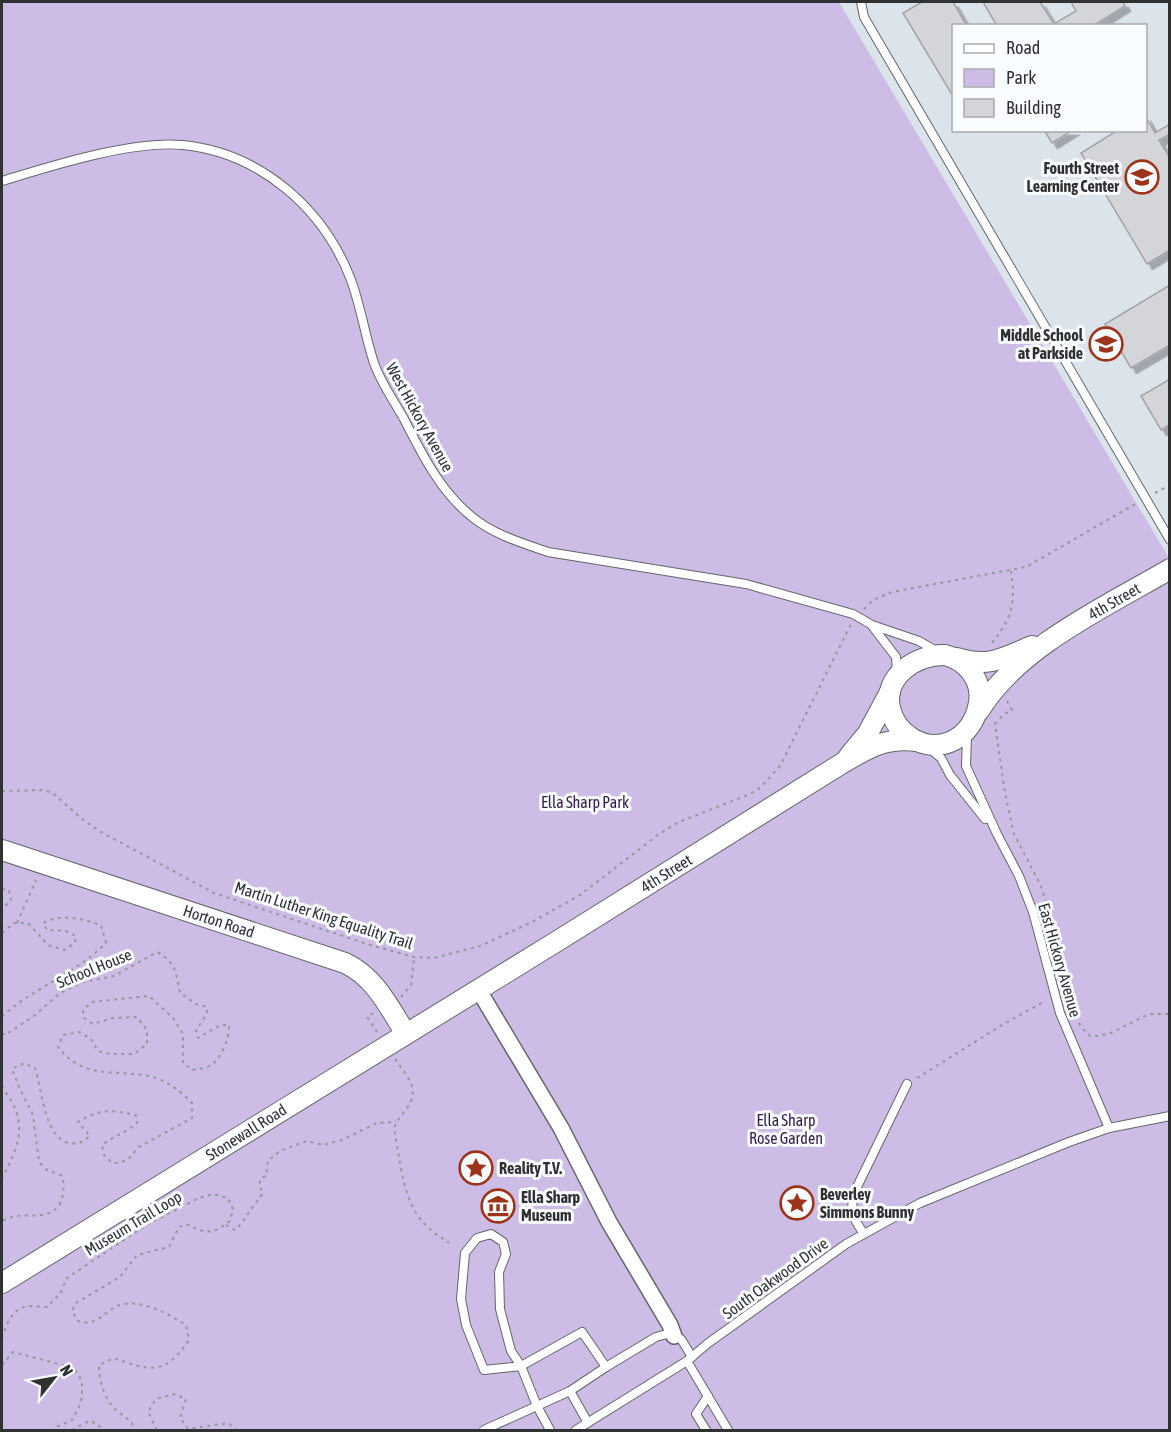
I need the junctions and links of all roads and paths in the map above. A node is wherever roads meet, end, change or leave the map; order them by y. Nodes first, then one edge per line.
1 (861, 2) edge
2 (2, 181) edge
3 (1170, 485) edge
4 (1145, 498) junction
5 (1170, 540) edge
6 (1170, 569) edge
7 (864, 609) dead end
8 (852, 624) dead end
9 (872, 626) junction
10 (1059, 634) junction
11 (949, 656) junction
12 (895, 682) junction
13 (1012, 710) dead end
14 (972, 722) junction
15 (920, 743) junction
16 (841, 764) junction
17 (2, 791) edge
18 (997, 834) junction
19 (2, 850) edge
20 (43, 863) junction
21 (2, 889) edge
22 (2, 908) edge
23 (17, 923) junction
24 (2, 933) edge
25 (414, 957) junction
26 (485, 985) junction
27 (1069, 989) junction
28 (1064, 990) dead end
29 (1045, 1001) dead end
30 (388, 1005) junction
31 (1170, 1014) edge
32 (2, 1016) edge
33 (2, 1034) edge
34 (406, 1034) junction
35 (386, 1046) junction
36 (917, 1078) dead end
37 (907, 1084) dead end
38 (2, 1086) edge
39 (1170, 1116) edge
40 (396, 1122) junction
41 (1110, 1128) junction
42 (2, 1178) edge
43 (2, 1221) edge
44 (225, 1225) junction
45 (864, 1234) junction
46 (449, 1243) dead end
47 (2, 1283) edge
48 (674, 1336) junction
49 (2, 1338) edge
50 (690, 1359) junction
51 (2, 1365) edge
52 (521, 1366) junction
53 (606, 1367) junction
54 (570, 1391) junction
55 (708, 1396) junction
56 (537, 1406) junction
57 (588, 1423) junction
58 (53, 1431) edge
59 (72, 1431) edge
60 (102, 1431) edge
61 (136, 1431) edge
62 (157, 1431) edge
63 (237, 1431) edge
64 (484, 1431) edge
65 (550, 1431) edge
66 (576, 1431) edge
67 (706, 1431) edge
68 (728, 1431) edge

1 - 4 lane
2 - 9 lane, West Hickory Avenue
3 - 4 path
4 - 5 lane
4 - 7 path
6 - 10 street, 4th Street
8 - 25 path, Martin Luther King Equality Trail
9 - 11 lane, West Hickory Avenue
9 - 12 lane, West Hickory Avenue
10 - 11 street, 4th Street
10 - 14 street, 4th Street
11 - 12 street
11 - 14 street
12 - 15 street
12 - 16 street, 4th Street
13 - 27 path
14 - 15 street
14 - 18 lane, East Hickory Avenue
15 - 16 street, 4th Street
15 - 18 lane, East Hickory Avenue
16 - 26 street, 4th Street
17 - 25 path, Martin Luther King Equality Trail
18 - 41 lane, East Hickory Avenue
19 - 20 street, Horton Road
20 - 23 path
20 - 30 street, Horton Road
21 - 22 path
23 - 24 path
23 - 32 path, School House
25 - 30 path
26 - 34 street, Stonewall Road
26 - 48 street
27 - 28 path
27 - 31 path
29 - 36 path
30 - 34 street, Horton Road
30 - 35 path
33 - 43 path, School House
34 - 35 street, Stonewall Road
35 - 40 path
35 - 47 street, Stonewall Road
37 - 45 lane
38 - 42 path
39 - 41 lane, South Oakwood Drive
40 - 44 path
40 - 46 path
41 - 45 lane, South Oakwood Drive
44 - 49 path, Museum Trail Loop
44 - 61 path, Museum Trail Loop
45 - 50 lane, South Oakwood Drive
48 - 50 lane
48 - 53 lane
50 - 55 lane
50 - 57 lane, South Oakwood Drive
51 - 58 path
52 - 52 lane
52 - 53 lane
52 - 56 lane
53 - 54 lane
54 - 56 lane
54 - 57 lane
55 - 67 lane
55 - 68 lane
56 - 64 lane
56 - 65 lane
57 - 66 lane, South Oakwood Drive
59 - 60 path
62 - 63 path

